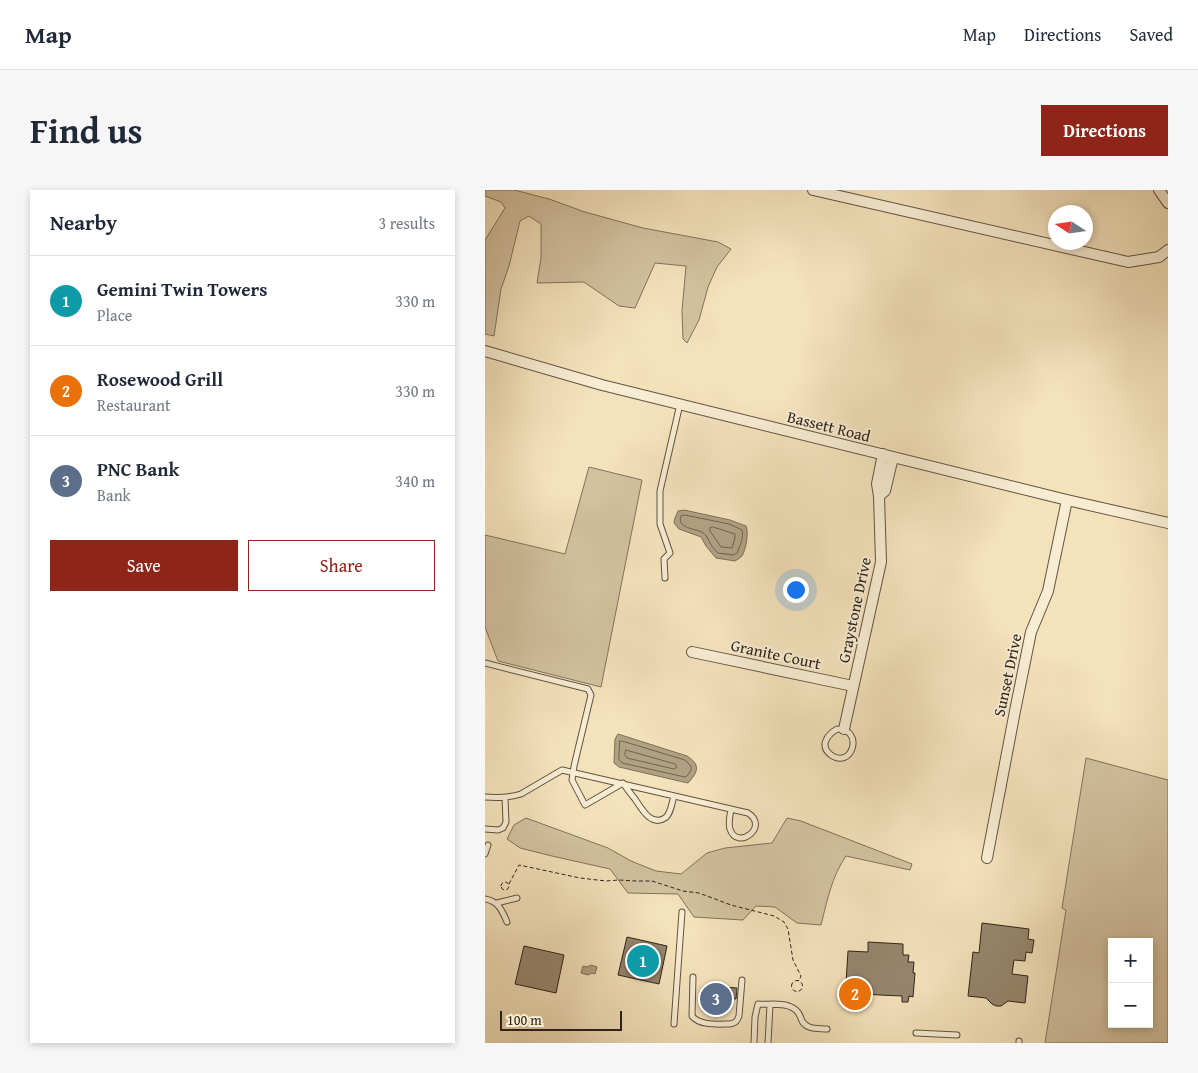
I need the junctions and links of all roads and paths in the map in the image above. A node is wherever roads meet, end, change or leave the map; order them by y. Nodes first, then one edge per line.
1 (813, 190) edge
2 (1159, 190) edge
3 (1168, 203) edge
4 (1168, 250) edge
5 (485, 351) edge
6 (680, 404) junction
7 (888, 456) junction
8 (1067, 500) junction
9 (1168, 523) edge
10 (665, 578) dead end
11 (692, 652) dead end
12 (485, 663) edge
13 (853, 686) junction
14 (844, 729) junction
15 (573, 772) junction
16 (623, 783) junction
17 (674, 796) junction
18 (485, 797) edge
19 (505, 798) junction
20 (731, 809) junction
21 (485, 829) edge
22 (488, 845) dead end
23 (485, 854) edge
24 (987, 858) dead end
25 (509, 884) dead end
26 (517, 898) dead end
27 (485, 899) edge
28 (497, 903) junction
29 (682, 912) dead end
30 (507, 922) dead end
31 (693, 977) dead end
32 (742, 980) dead end
33 (799, 981) junction
34 (770, 1005) junction
35 (674, 1024) dead end
36 (827, 1029) dead end
37 (917, 1032) dead end
38 (957, 1035) dead end
39 (754, 1043) edge
40 (768, 1043) edge

1 - 4 street
2 - 3 street
5 - 6 street, Bassett Road
6 - 7 street, Bassett Road
6 - 10 lane
7 - 8 street, Bassett Road
7 - 13 street, Graystone Drive
8 - 9 street, Bassett Road
8 - 24 street, Sunset Drive
11 - 13 street, Granite Court
12 - 15 lane
13 - 14 street, Graystone Drive
14 - 14 lane
15 - 16 lane
15 - 16 lane
15 - 19 lane
16 - 17 lane
16 - 17 lane
17 - 20 lane
18 - 19 lane
19 - 21 lane
20 - 20 lane
22 - 23 lane
25 - 33 path
26 - 28 lane
27 - 28 lane
28 - 30 lane
29 - 35 lane
31 - 32 lane
33 - 33 path
34 - 36 lane
34 - 39 lane
34 - 40 lane
37 - 38 lane

